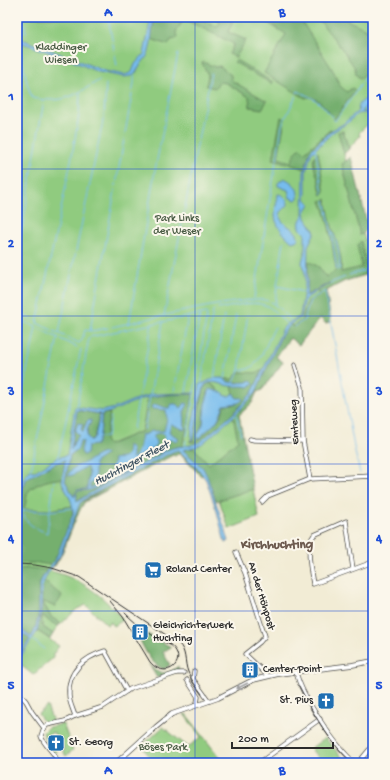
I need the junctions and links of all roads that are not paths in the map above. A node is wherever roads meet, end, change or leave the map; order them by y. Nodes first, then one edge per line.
1 (370, 268) dead end
2 (373, 287) edge
3 (295, 365) dead end
4 (250, 439) dead end
5 (303, 441) junction
6 (373, 476) edge
7 (310, 479) junction
8 (262, 502) dead end
9 (236, 552) dead end
10 (373, 562) edge
11 (353, 569) junction
12 (373, 661) edge
13 (194, 671) dead end
14 (296, 672) junction
15 (184, 673) dead end
16 (268, 676) junction
17 (187, 680) dead end
18 (127, 691) junction
19 (17, 693) edge
20 (209, 701) junction
21 (195, 705) junction
22 (75, 716) junction
23 (320, 719) junction
24 (44, 728) junction
25 (373, 745) edge
26 (58, 763) edge
27 (116, 763) edge
28 (259, 763) edge
29 (356, 763) edge

1 - 2 street
3 - 5 street, Emteweg
4 - 5 street
5 - 7 street, Emteweg
6 - 7 street
7 - 8 street
9 - 16 street, An der Höhpost
10 - 11 street
11 - 11 street
12 - 14 main road
13 - 20 street
14 - 16 main road
14 - 23 street
15 - 18 street
16 -> 20 main road
17 - 21 street
18 - 22 street
18 - 22 street
19 - 24 street
20 - 21 main road
21 - 27 main road
22 - 24 street
23 - 28 street
23 - 29 street
24 - 26 street
25 - 29 street

